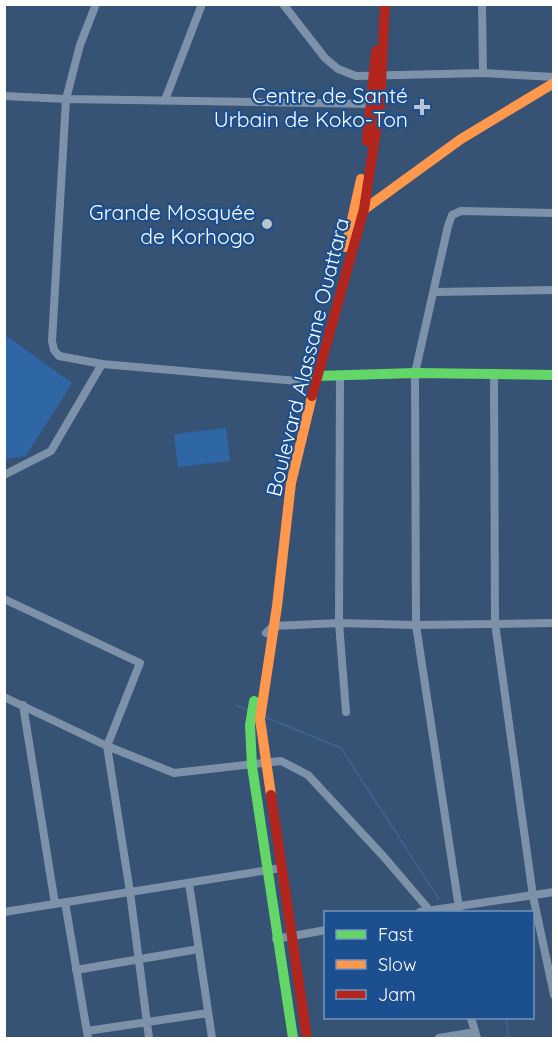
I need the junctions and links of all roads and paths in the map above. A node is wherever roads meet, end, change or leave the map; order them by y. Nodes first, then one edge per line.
1 (96, 4) edge
2 (202, 4) edge
3 (283, 4) edge
4 (377, 4) edge
5 (385, 4) edge
6 (482, 4) edge
7 (483, 73) junction
8 (378, 76) junction
9 (554, 77) edge
10 (554, 84) edge
11 (4, 96) edge
12 (66, 99) junction
13 (165, 100) junction
14 (375, 104) junction
15 (364, 209) junction
16 (554, 213) edge
17 (353, 216) junction
18 (554, 290) edge
19 (434, 292) junction
20 (102, 364) junction
21 (416, 372) junction
22 (494, 374) junction
23 (554, 375) edge
24 (340, 376) junction
25 (313, 379) junction
26 (4, 475) edge
27 (4, 599) edge
28 (339, 623) junction
29 (495, 623) junction
30 (554, 623) edge
31 (416, 625) junction
32 (270, 630) junction
33 (4, 697) edge
34 (23, 705) junction
35 (257, 710) junction
36 (346, 712) dead end
37 (107, 746) junction
38 (266, 763) junction
39 (252, 766) junction
40 (281, 868) junction
41 (266, 870) junction
42 (189, 882) junction
43 (130, 892) junction
44 (554, 892) edge
45 (533, 896) junction
46 (65, 902) junction
47 (55, 904) junction
48 (459, 908) junction
49 (429, 911) edge
50 (437, 911) edge
51 (4, 912) edge
52 (324, 930) edge
53 (292, 936) junction
54 (276, 939) junction
55 (199, 950) junction
56 (138, 959) junction
57 (76, 970) junction
58 (554, 995) edge
59 (208, 1013) junction
60 (472, 1019) edge
61 (147, 1022) junction
62 (88, 1035) edge
63 (476, 1035) edge
64 (149, 1038) edge
65 (212, 1038) edge
66 (293, 1038) edge
67 (307, 1038) edge
68 (439, 1038) edge

1 - 12 street
2 - 13 street
3 - 8 street
4 - 8 main road, Boulevard Alassane Ouattara
5 - 8 main road, Boulevard Alassane Ouattara
6 - 7 street
7 - 8 street
7 - 9 street
8 - 14 main road, Boulevard Alassane Ouattara
10 - 15 main road
11 - 12 street
12 - 13 street
12 - 20 street
13 - 14 street
14 - 15 main road, Boulevard Alassane Ouattara
14 - 17 main road, Boulevard Alassane Ouattara
15 - 17 main road
15 - 25 main road, Boulevard Alassane Ouattara
16 - 19 street
17 - 25 main road, Boulevard Alassane Ouattara
18 - 19 street
19 - 21 street
20 - 25 street
20 - 26 street
21 - 22 main road
21 - 24 main road
21 - 31 street
22 - 23 main road
22 - 29 street
24 - 25 main road
24 - 28 street
25 - 32 main road, Boulevard Alassane Ouattara
27 - 37 street
28 - 31 street
28 - 32 street
28 - 36 street
29 - 30 street
29 - 31 street
29 - 45 street
31 - 48 street
32 - 35 main road, Boulevard Alassane Ouattara
33 - 34 street
34 - 37 street
34 - 47 street
35 - 38 main road, Boulevard Alassane Ouattara
35 - 39 main road, Boulevard Alassane Ouattara
37 - 39 street
37 - 43 street
38 - 39 street
38 - 40 main road, Boulevard Alassane Ouattara
38 - 49 street
39 - 41 main road, Boulevard Alassane Ouattara
40 - 41 street
40 - 53 main road, Boulevard Alassane Ouattara
41 - 42 street
41 - 54 main road, Boulevard Alassane Ouattara
42 - 43 street
42 - 55 street
43 - 46 street
43 - 56 street
44 - 45 street
45 - 48 street
45 - 58 street
46 - 47 street
46 - 57 street
47 - 51 street
48 - 50 street
52 - 53 street
53 - 54 street
53 - 67 main road, Boulevard Alassane Ouattara
54 - 66 main road, Boulevard Alassane Ouattara
55 - 56 street
55 - 59 street
56 - 57 street
56 - 61 street
57 - 62 street
59 - 61 street
59 - 65 street
60 - 63 street
61 - 62 street
61 - 64 street
63 - 68 street

